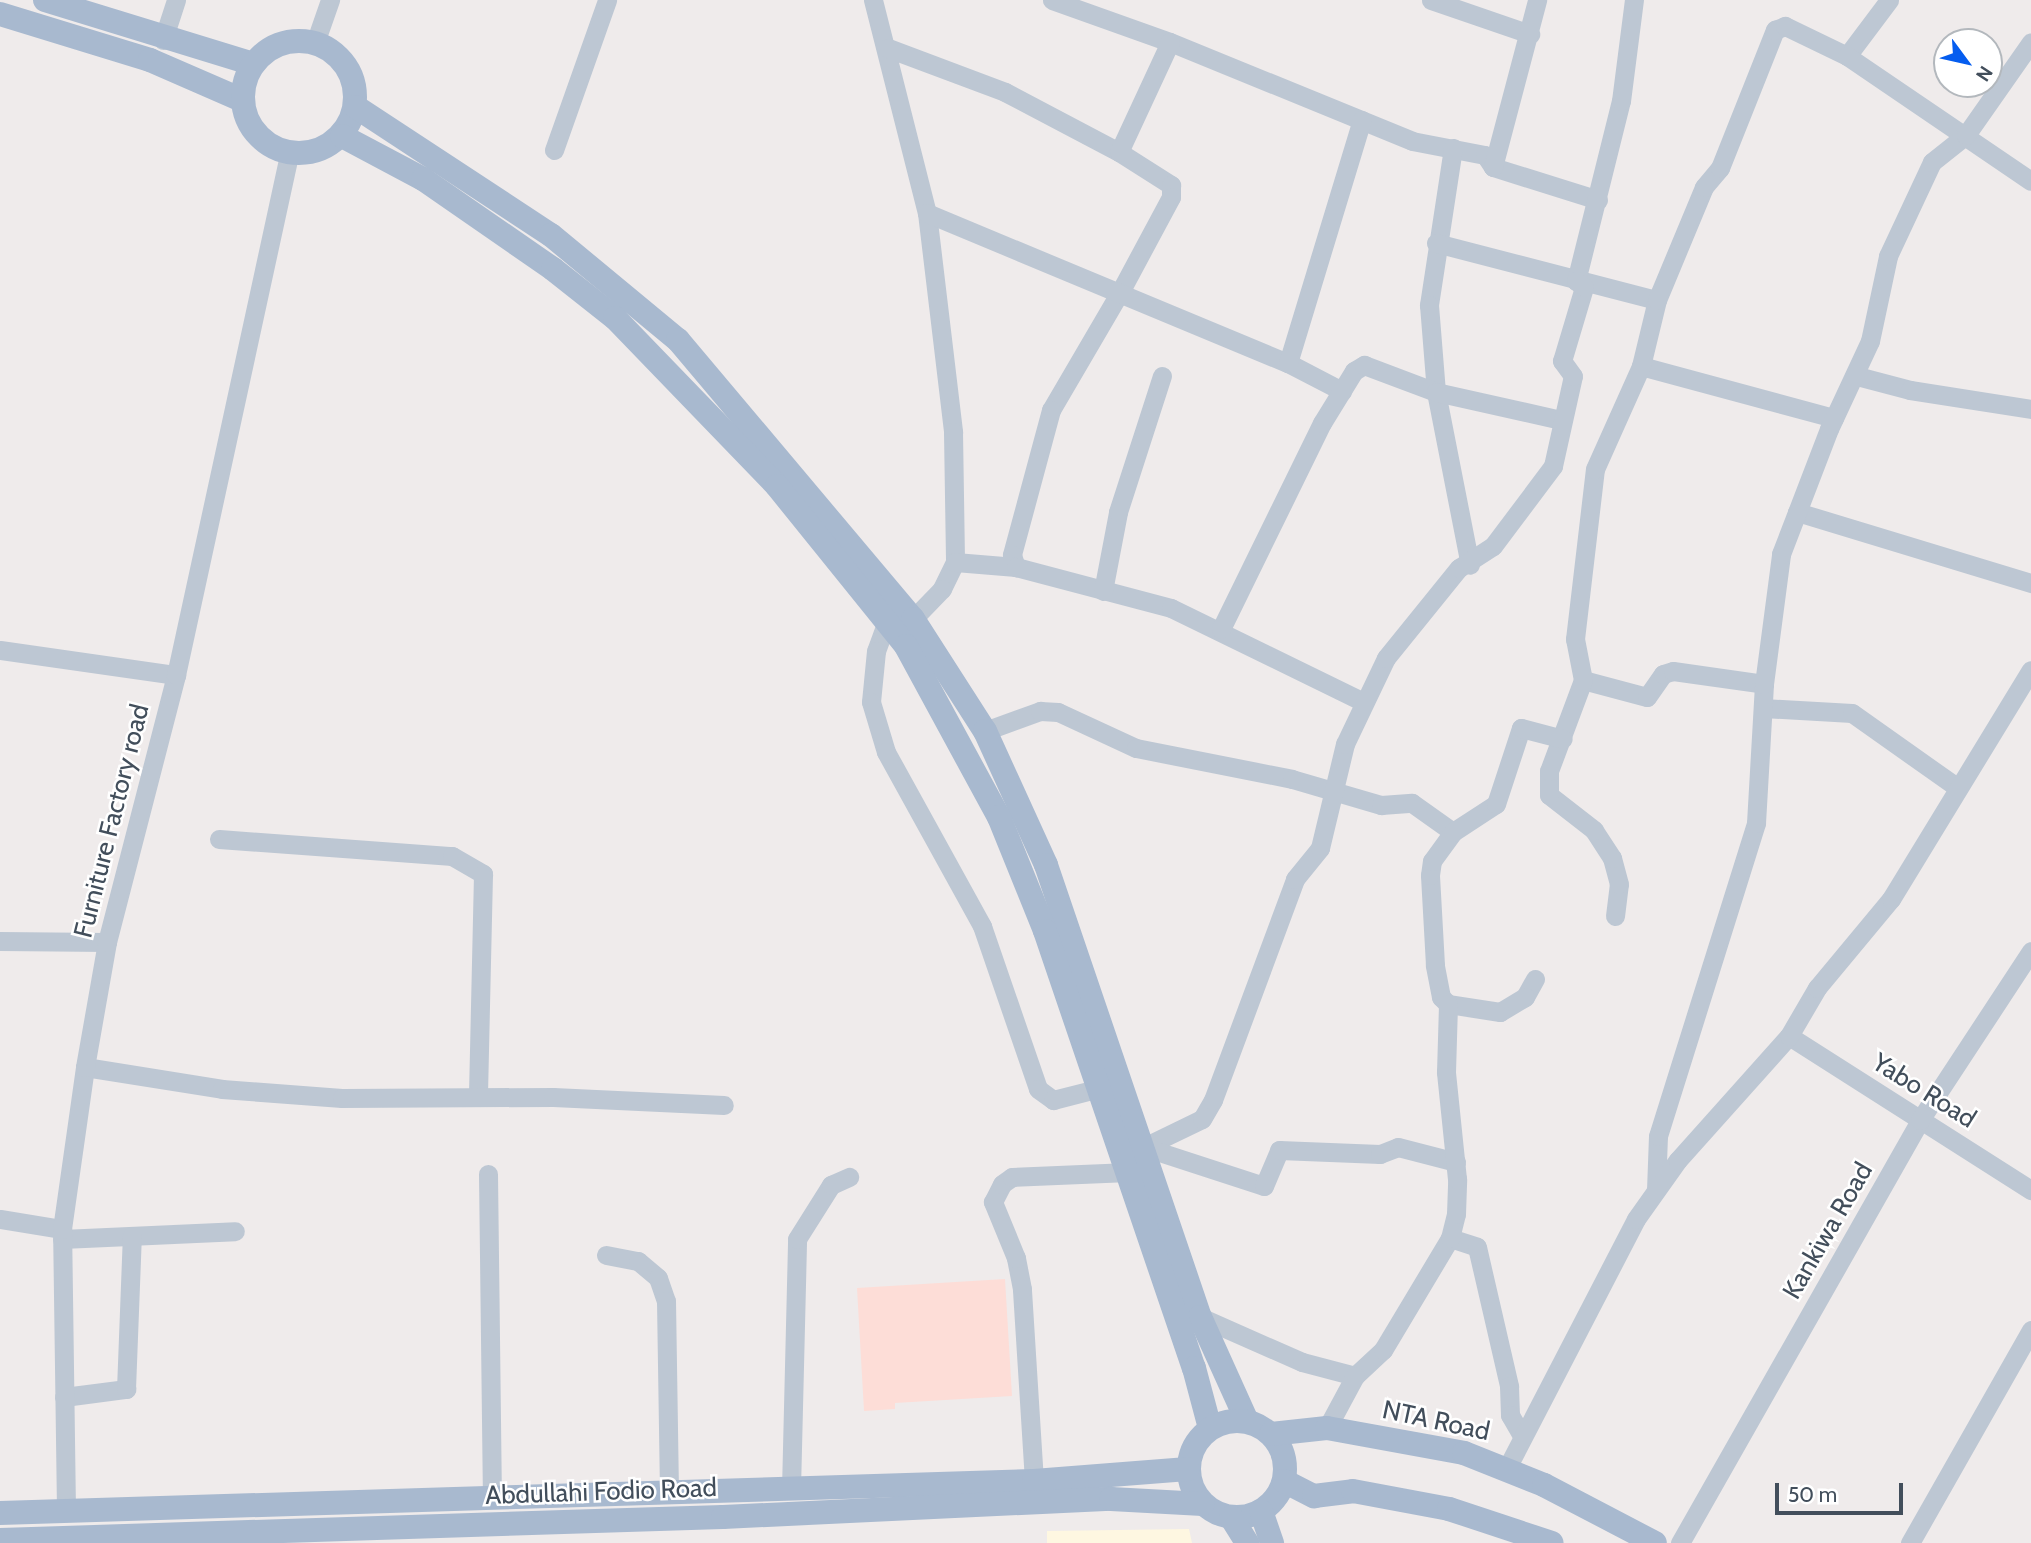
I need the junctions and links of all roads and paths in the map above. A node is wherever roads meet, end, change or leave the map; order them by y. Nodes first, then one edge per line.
1 (45, 0) edge
2 (176, 0) edge
3 (330, 0) edge
4 (607, 0) edge
5 (873, 0) edge
6 (1052, 0) edge
7 (1431, 0) edge
8 (1537, 0) edge
9 (1634, 0) edge
10 (1889, 0) edge
11 (0, 14) edge
12 (1530, 34) junction
13 (163, 40) junction
14 (1170, 42) junction
15 (315, 43) junction
16 (2031, 43) edge
17 (888, 48) junction
18 (1847, 56) junction
19 (253, 64) junction
20 (242, 100) junction
21 (356, 107) junction
22 (1362, 120) junction
23 (1966, 135) junction
24 (342, 136) junction
25 (1453, 148) junction
26 (554, 150) dead end
27 (1119, 152) junction
28 (289, 155) junction
29 (1493, 167) junction
30 (2031, 181) edge
31 (1598, 200) junction
32 (927, 213) junction
33 (1436, 243) junction
34 (1576, 281) junction
35 (1120, 292) junction
36 (1657, 300) junction
37 (1289, 363) junction
38 (1641, 366) junction
39 (1162, 376) dead end
40 (1857, 376) junction
41 (1342, 391) junction
42 (1436, 392) junction
43 (2031, 409) edge
44 (1834, 418) junction
45 (1561, 420) junction
46 (1797, 512) junction
47 (955, 562) junction
48 (1470, 565) junction
49 (1016, 567) junction
50 (2031, 583) edge
51 (1103, 591) junction
52 (913, 619) junction
53 (887, 621) junction
54 (1221, 629) junction
55 (0, 650) edge
56 (2031, 670) edge
57 (176, 675) junction
58 (1583, 680) junction
59 (1764, 684) junction
60 (1362, 701) junction
61 (1763, 708) junction
62 (985, 732) junction
63 (1563, 739) junction
64 (1958, 788) junction
65 (1334, 794) junction
66 (1453, 832) junction
67 (219, 839) dead end
68 (1615, 916) dead end
69 (0, 941) edge
70 (107, 942) junction
71 (2031, 951) edge
72 (1535, 979) dead end
73 (1448, 1004) junction
74 (1789, 1036) junction
75 (85, 1067) junction
76 (1096, 1089) junction
77 (478, 1097) junction
78 (723, 1105) dead end
79 (1920, 1120) junction
80 (1143, 1147) junction
81 (1456, 1162) junction
82 (1129, 1172) junction
83 (488, 1174) dead end
84 (849, 1177) dead end
85 (1656, 1190) junction
86 (2031, 1190) edge
87 (0, 1219) edge
88 (236, 1231) dead end
89 (62, 1234) junction
90 (132, 1236) junction
91 (1450, 1238) junction
92 (606, 1255) dead end
93 (1200, 1317) junction
94 (2031, 1330) edge
95 (2014, 1360) junction
96 (2031, 1371) edge
97 (1355, 1377) junction
98 (64, 1397) junction
99 (1247, 1421) junction
100 (1210, 1428) junction
101 (1326, 1428) junction
102 (1271, 1434) junction
103 (1522, 1436) junction
104 (1507, 1468) junction
105 (1188, 1469) junction
106 (1034, 1481) junction
107 (1284, 1481) junction
108 (791, 1489) junction
109 (669, 1494) junction
110 (492, 1499) junction
111 (1203, 1504) junction
112 (66, 1510) junction
113 (1261, 1511) junction
114 (0, 1513) edge
115 (1231, 1517) junction
116 (0, 1539) edge
117 (71, 1540) edge
118 (1247, 1543) edge
119 (1272, 1543) edge
120 (1552, 1543) edge
121 (1655, 1543) edge
122 (1680, 1543) edge
123 (1910, 1543) edge

1 - 13 main road
2 - 13 street
3 - 15 street
4 - 26 street
5 - 17 street
6 - 14 street
7 - 12 street
8 - 12 street
9 - 31 street
10 - 18 street
11 - 20 main road
12 - 29 street
13 - 19 main road
14 - 22 street
14 - 27 street
15 - 19 main road
15 - 21 main road
16 - 23 street
17 - 27 street
17 - 32 street
18 - 23 street
18 - 36 street
19 - 20 main road
20 - 28 main road
21 - 24 main road
21 - 52 main road
22 - 25 street
22 - 37 street
23 - 30 street
23 - 40 street
24 - 28 main road
24 - 53 main road
25 - 29 street
25 - 33 street
27 - 35 street
28 - 57 street, Furniture Factory road
29 - 31 street
31 - 34 street
32 - 35 street
32 - 47 street
33 - 34 street
33 - 42 street
34 - 36 street
34 - 45 street
35 - 37 street
35 - 49 street
36 - 38 street
37 - 41 street
38 - 44 street
38 - 58 street
39 - 51 street
40 - 43 street
40 - 44 street
41 - 42 street
41 - 54 street
42 - 45 street
42 - 48 street
44 - 46 street
45 - 48 street
46 - 50 street
46 - 59 street
47 - 49 street
47 - 52 street
48 - 60 street
49 - 51 street
51 - 54 street
52 - 62 main road
53 - 76 main road
53 - 76 street
54 - 60 street
55 - 57 street
56 - 64 street
57 - 70 street, Furniture Factory road
58 - 59 street
58 - 63 street
59 - 61 street
60 - 65 street
61 - 64 street
61 - 85 street
62 - 65 street
62 - 80 main road
63 - 66 street
63 - 68 street
64 - 74 street
65 - 66 street
65 - 80 street
66 - 73 street
67 - 77 street
69 - 70 street
70 - 75 street, Furniture Factory road
71 - 79 street, Kankiwa Road
72 - 73 street
73 - 81 street
74 - 79 street, Yabo Road
74 - 85 street
75 - 77 street
75 - 89 street, Furniture Factory road
76 - 82 main road
77 - 78 street
79 - 86 street, Yabo Road
79 - 122 street, Kankiwa Road
80 - 81 street
80 - 93 main road
81 - 91 street
82 - 100 main road
82 - 106 street
83 - 110 street
84 - 108 street
85 - 103 street
87 - 89 street
88 - 90 street
89 - 90 street
89 - 98 street, Furniture Factory road
90 - 98 street
91 - 97 street
91 - 103 street
92 - 109 street
93 - 97 street
93 - 99 main road
94 - 95 street
95 - 96 street
95 - 123 street
97 - 101 street
98 - 112 street, Furniture Factory road
99 - 100 main road
99 - 102 main road
100 - 105 main road
101 - 102 main road, NTA Road
101 - 104 main road, NTA Road
102 - 107 main road
103 - 104 street
104 - 121 main road, NTA Road
105 - 106 main road, Abdullahi Fodio Road
105 - 111 main road
106 - 108 main road, Abdullahi Fodio Road
107 - 113 main road
107 - 120 main road
108 - 109 main road, Abdullahi Fodio Road
109 - 110 main road, Abdullahi Fodio Road
110 - 112 main road, Abdullahi Fodio Road
111 - 115 main road
111 - 117 main road, Abdullahi Fodio Road
112 - 114 main road, Abdullahi Fodio Road
113 - 115 main road
113 - 119 main road
115 - 118 main road
116 - 117 main road, Abdullahi Fodio Road

